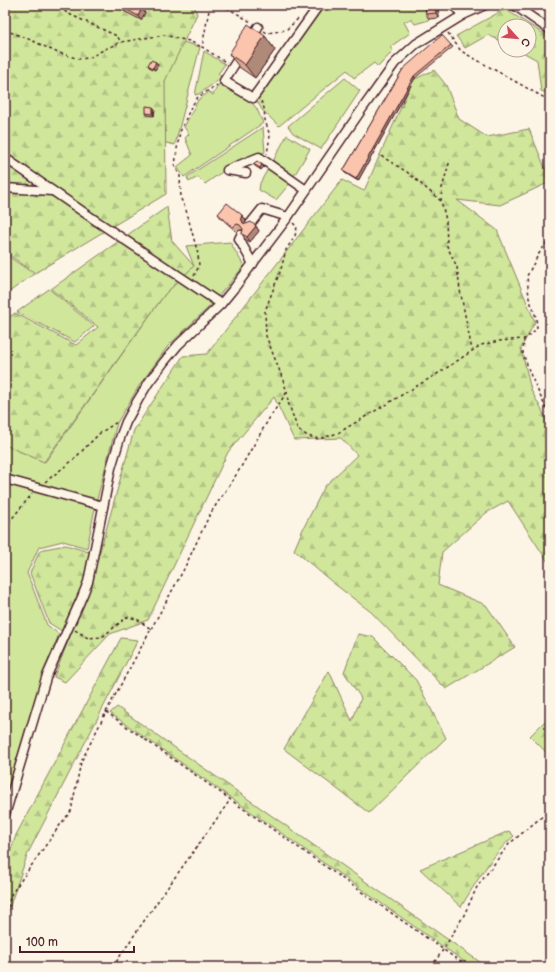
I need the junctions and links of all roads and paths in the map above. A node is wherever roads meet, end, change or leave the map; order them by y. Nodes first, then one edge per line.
1 (54, 5) edge
2 (319, 5) edge
3 (453, 5) edge
4 (485, 5) edge
5 (514, 5) edge
6 (210, 6) edge
7 (304, 14) dead end
8 (463, 15) junction
9 (444, 26) junction
10 (258, 27) junction
11 (5, 30) edge
12 (550, 30) edge
13 (121, 42) junction
14 (202, 47) junction
15 (232, 68) junction
16 (224, 81) junction
17 (253, 98) junction
18 (550, 101) edge
19 (381, 156) dead end
20 (5, 158) edge
21 (450, 160) dead end
22 (266, 162) junction
23 (246, 173) dead end
24 (5, 188) edge
25 (306, 190) junction
26 (52, 191) junction
27 (441, 201) junction
28 (288, 217) junction
29 (250, 224) edge
30 (242, 235) edge
31 (550, 238) edge
32 (253, 264) junction
33 (190, 283) junction
34 (221, 304) junction
35 (524, 338) junction
36 (472, 350) junction
37 (287, 392) junction
38 (550, 418) edge
39 (118, 422) dead end
40 (5, 479) edge
41 (37, 488) junction
42 (104, 506) junction
43 (5, 527) edge
44 (69, 625) junction
45 (151, 629) junction
46 (106, 712) junction
47 (230, 800) junction
48 (550, 810) edge
49 (5, 815) edge
50 (5, 931) edge
51 (443, 950) junction
52 (113, 967) edge
53 (431, 967) edge
54 (468, 967) edge

1 - 13 path
2 - 17 street
3 - 8 street
4 - 8 street
5 - 12 street
6 - 10 path
6 - 14 path
7 - 10 path
8 - 9 street
9 - 18 path
9 - 25 street
10 - 15 street
11 - 13 path
13 - 14 path
14 - 15 path
15 - 16 street
16 - 17 street
16 - 33 path
17 - 22 path
19 - 27 path
20 - 26 street
21 - 27 path
22 - 23 street
22 - 25 street
24 - 26 street
25 - 28 street
26 - 33 street
27 - 36 path
28 - 29 street
28 - 32 street
28 - 37 path
30 - 32 street
31 - 35 path
32 - 34 street
33 - 34 street
34 - 42 street
35 - 36 path
35 - 38 path
36 - 37 path
37 - 45 path
39 - 41 path
40 - 41 street
41 - 42 street
41 - 43 path
42 - 44 street
44 - 45 path
44 - 49 street
45 - 46 path
46 - 47 path
46 - 50 path
47 - 51 path
47 - 52 path
48 - 51 path
51 - 53 path
51 - 54 path

